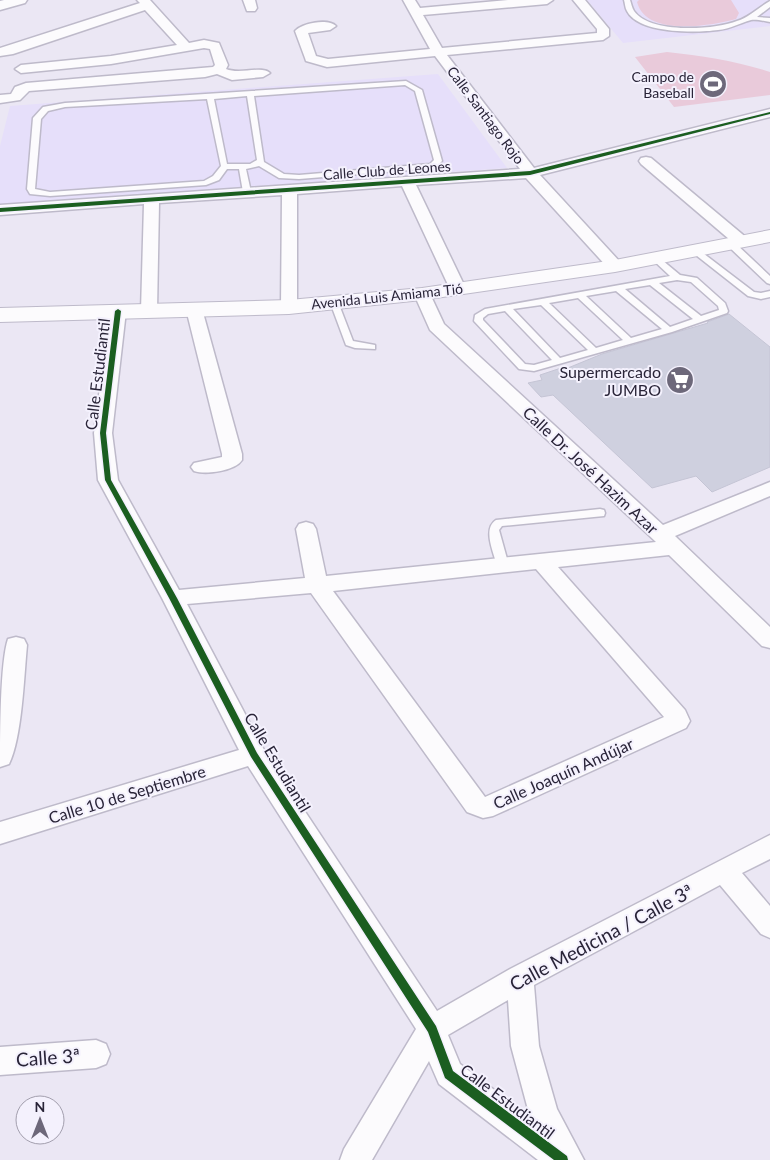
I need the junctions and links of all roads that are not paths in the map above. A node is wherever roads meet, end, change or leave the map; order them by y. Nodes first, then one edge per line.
1 (20, 0) edge
2 (547, 0) edge
3 (578, 0) edge
4 (627, 0) edge
5 (145, 2) edge
6 (770, 3) edge
7 (466, 4) edge
8 (0, 6) edge
9 (412, 6) edge
10 (751, 18) junction
11 (770, 20) edge
12 (330, 26) dead end
13 (185, 46) junction
14 (0, 52) edge
15 (439, 53) junction
16 (21, 69) dead end
17 (218, 70) junction
18 (263, 73) dead end
19 (250, 94) junction
20 (210, 97) junction
21 (0, 99) edge
22 (770, 113) edge
23 (646, 161) dead end
24 (260, 164) junction
25 (225, 166) junction
26 (242, 166) junction
27 (530, 173) junction
28 (407, 181) junction
29 (290, 189) junction
30 (247, 192) junction
31 (152, 199) junction
32 (0, 210) edge
33 (770, 236) edge
34 (736, 243) junction
35 (696, 250) junction
36 (656, 258) junction
37 (615, 266) junction
38 (677, 277) junction
39 (770, 281) edge
40 (652, 282) junction
41 (618, 288) junction
42 (458, 290) junction
43 (422, 294) junction
44 (770, 294) edge
45 (580, 295) junction
46 (334, 302) junction
47 (543, 302) junction
48 (289, 307) junction
49 (507, 308) junction
50 (194, 310) junction
51 (149, 311) junction
52 (118, 312) junction
53 (0, 315) edge
54 (700, 320) junction
55 (669, 330) junction
56 (629, 341) junction
57 (372, 347) dead end
58 (594, 351) junction
59 (558, 361) junction
60 (201, 467) dead end
61 (769, 491) edge
62 (600, 513) dead end
63 (306, 529) dead end
64 (667, 541) junction
65 (542, 562) junction
66 (503, 566) junction
67 (317, 585) junction
68 (173, 598) junction
69 (770, 640) edge
70 (16, 645) dead end
71 (254, 755) junction
72 (0, 757) edge
73 (0, 833) edge
74 (770, 846) edge
75 (724, 872) junction
76 (770, 926) edge
77 (520, 978) junction
78 (432, 1029) junction
79 (96, 1054) dead end
80 (0, 1061) edge
81 (354, 1160) edge
82 (563, 1160) edge
83 (569, 1160) edge

1 - 8 street
2 - 7 street
3 - 15 street
4 - 10 lane
5 - 13 street
5 - 14 street
6 - 10 lane
7 - 9 street
9 - 15 street, Calle Santiago Rojo
10 - 11 lane
12 - 15 street
13 - 16 street
13 - 17 street
15 - 27 street, Calle Santiago Rojo
17 - 18 street
17 - 21 street
19 - 20 lane
19 - 24 lane
19 - 24 lane
20 - 25 lane
20 - 25 lane
22 - 27 street, Calle Club de Leones
23 - 34 street
24 - 26 lane
25 - 26 lane
26 - 30 lane
27 - 28 street, Calle Club de Leones
27 - 37 street, Calle Santiago Rojo
28 - 29 street, Calle Club de Leones
28 - 42 street
29 - 30 street, Calle Club de Leones
29 - 48 street
30 - 31 street, Calle Club de Leones
31 - 32 street, Calle Club de Leones
31 - 51 street
33 - 34 main road, Avenida Luis Amiama Tió
34 - 35 main road, Avenida Luis Amiama Tió
34 - 39 lane
35 - 36 main road, Avenida Luis Amiama Tió
35 - 44 lane
36 - 37 main road, Avenida Luis Amiama Tió
36 - 38 lane
37 - 42 main road, Avenida Luis Amiama Tió
38 - 40 lane
38 - 54 lane
40 - 41 lane
40 - 54 lane
41 - 45 lane
41 - 55 lane
42 - 43 main road, Avenida Luis Amiama Tió
43 - 46 main road, Avenida Luis Amiama Tió
43 - 64 street, Calle Dr. José Hazim Azar
45 - 47 lane
45 - 56 lane
46 - 48 main road, Avenida Luis Amiama Tió
46 - 57 lane
47 - 49 lane
47 - 58 lane
48 - 50 main road, Avenida Luis Amiama Tió
49 - 59 lane
49 - 59 lane
50 - 51 main road, Avenida Luis Amiama Tió
50 - 60 street
51 - 52 main road, Avenida Luis Amiama Tió
52 - 53 main road, Avenida Luis Amiama Tió
52 - 68 street, Calle Estudiantil
54 - 55 lane
55 - 56 lane
56 - 58 lane
58 - 59 lane
61 - 64 street
62 - 66 lane
63 - 67 street
64 - 65 street
64 - 69 street, Calle Dr. José Hazim Azar
65 - 66 street
65 - 67 street, Calle Joaquín Andújar
66 - 67 street
67 - 68 street
68 - 71 street, Calle Estudiantil
70 - 72 street
71 - 73 street, Calle 10 de Septiembre
71 - 78 street, Calle Estudiantil
74 - 75 street, Calle Medicina / Calle 3ª
75 - 76 street
75 - 77 street, Calle Medicina / Calle 3ª
77 - 78 street, Calle Medicina / Calle 3ª
77 - 83 street
78 - 81 street
78 - 82 street, Calle Estudiantil
79 - 80 street, Calle 3ª

